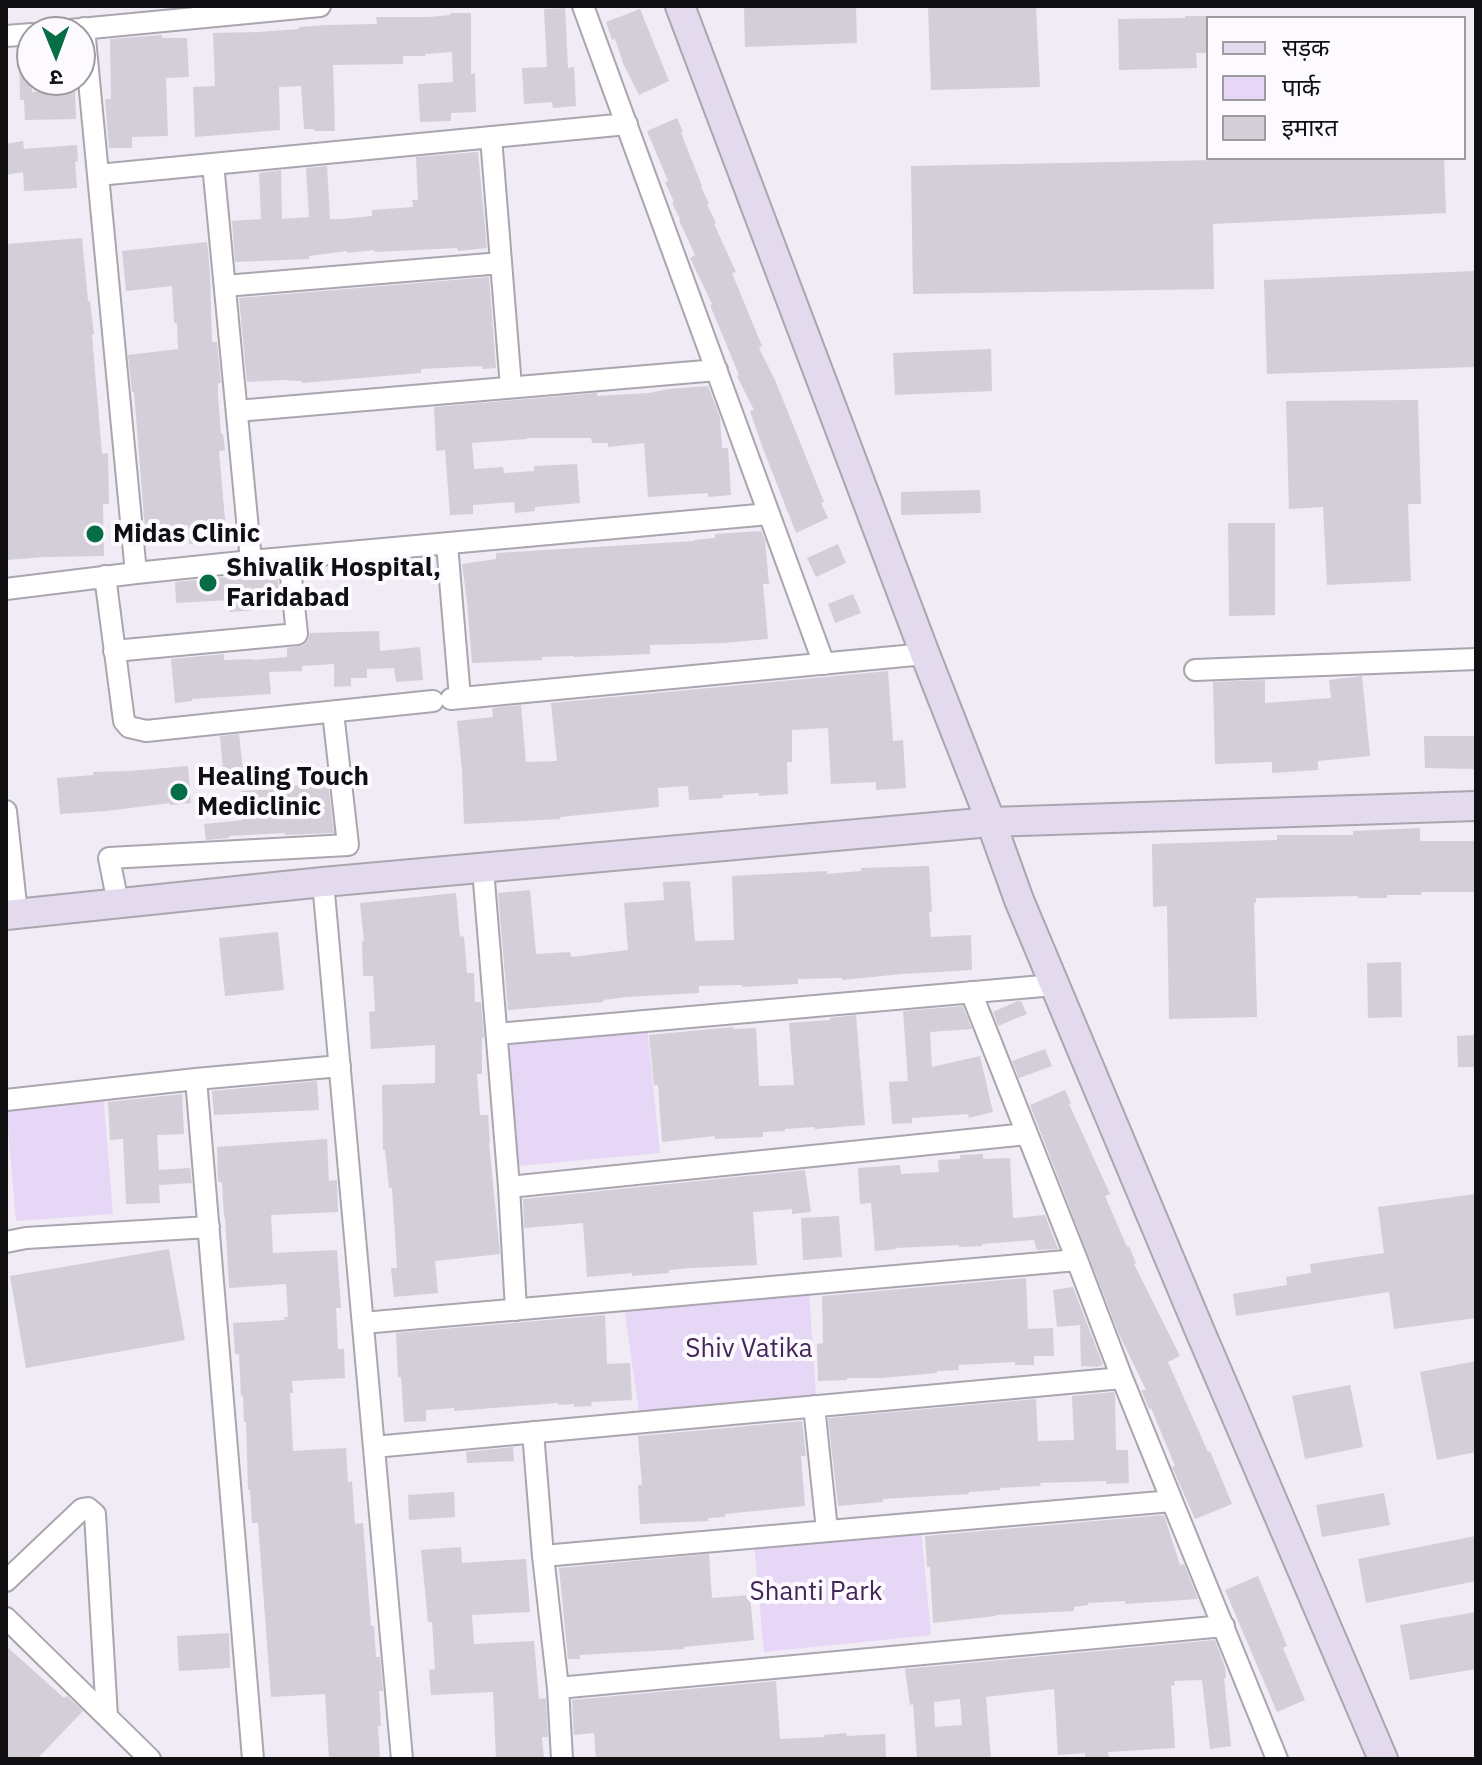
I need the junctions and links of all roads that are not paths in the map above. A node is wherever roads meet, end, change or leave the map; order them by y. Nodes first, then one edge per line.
1 (320, 6) edge
2 (583, 6) edge
3 (680, 6) edge
4 (96, 27) edge
5 (90, 96) edge
6 (627, 124) junction
7 (491, 137) junction
8 (213, 164) junction
9 (98, 175) junction
10 (501, 263) junction
11 (225, 286) junction
12 (717, 370) junction
13 (511, 387) junction
14 (237, 411) junction
15 (769, 514) junction
16 (447, 544) junction
17 (289, 558) junction
18 (251, 561) junction
19 (136, 573) junction
20 (105, 576) junction
21 (6, 589) edge
22 (114, 651) junction
23 (925, 654) junction
24 (1476, 659) edge
25 (824, 664) junction
26 (1195, 670) dead end
27 (448, 700) junction
28 (333, 712) junction
29 (1476, 806) edge
30 (6, 811) edge
31 (991, 822) junction
32 (483, 869) junction
33 (323, 882) junction
34 (118, 903) junction
35 (11, 914) edge
36 (1054, 985) junction
37 (971, 992) junction
38 (497, 1034) junction
39 (340, 1066) junction
40 (196, 1079) junction
41 (6, 1100) edge
42 (1027, 1134) junction
43 (509, 1187) junction
44 (209, 1227) junction
45 (6, 1242) edge
46 (1077, 1260) junction
47 (516, 1310) junction
48 (363, 1323) junction
49 (1122, 1378) junction
50 (814, 1406) junction
51 (533, 1432) junction
52 (374, 1447) junction
53 (1172, 1501) junction
54 (827, 1530) junction
55 (543, 1556) junction
56 (6, 1581) edge
57 (6, 1618) edge
58 (1224, 1626) junction
59 (558, 1688) junction
60 (107, 1717) junction
61 (137, 1755) edge
62 (253, 1759) edge
63 (402, 1759) edge
64 (562, 1759) edge
65 (1277, 1759) edge
66 (1383, 1759) edge

1 - 4 street
2 - 6 street
3 - 23 street
5 - 9 street
6 - 7 street
6 - 12 street
7 - 8 street
7 - 10 street
8 - 9 street
8 - 11 street
9 - 19 street
10 - 11 street
10 - 13 street
11 - 14 street
12 - 13 street
12 - 15 street
13 - 14 street
14 - 18 street
15 - 16 street
15 - 25 street
16 - 17 street
16 - 27 street
17 - 18 street
17 - 22 street
18 - 19 street
19 - 20 street
20 - 21 street
20 - 22 street
22 - 28 street
23 - 25 street
23 - 31 street
24 - 26 street
25 - 27 street
27 - 28 street
28 - 34 street
29 - 31 street
30 - 35 street
31 - 32 street
31 - 36 street
32 - 33 street
32 - 38 street
33 - 34 street
33 - 39 street
34 - 35 street
36 - 37 street
36 - 66 street
37 - 38 street
37 - 42 street
38 - 43 street
39 - 40 street
39 - 48 street
40 - 41 street
40 - 44 street
42 - 43 street
42 - 46 street
43 - 47 street
44 - 45 street
44 - 62 street
46 - 47 street
46 - 49 street
47 - 48 street
48 - 52 street
49 - 50 street
49 - 53 street
50 - 51 street
50 - 54 street
51 - 52 street
51 - 55 street
52 - 63 street
53 - 54 street
53 - 58 street
54 - 55 street
55 - 59 street
56 - 60 street
57 - 60 street
58 - 59 street
58 - 65 street
59 - 64 street
60 - 61 street

